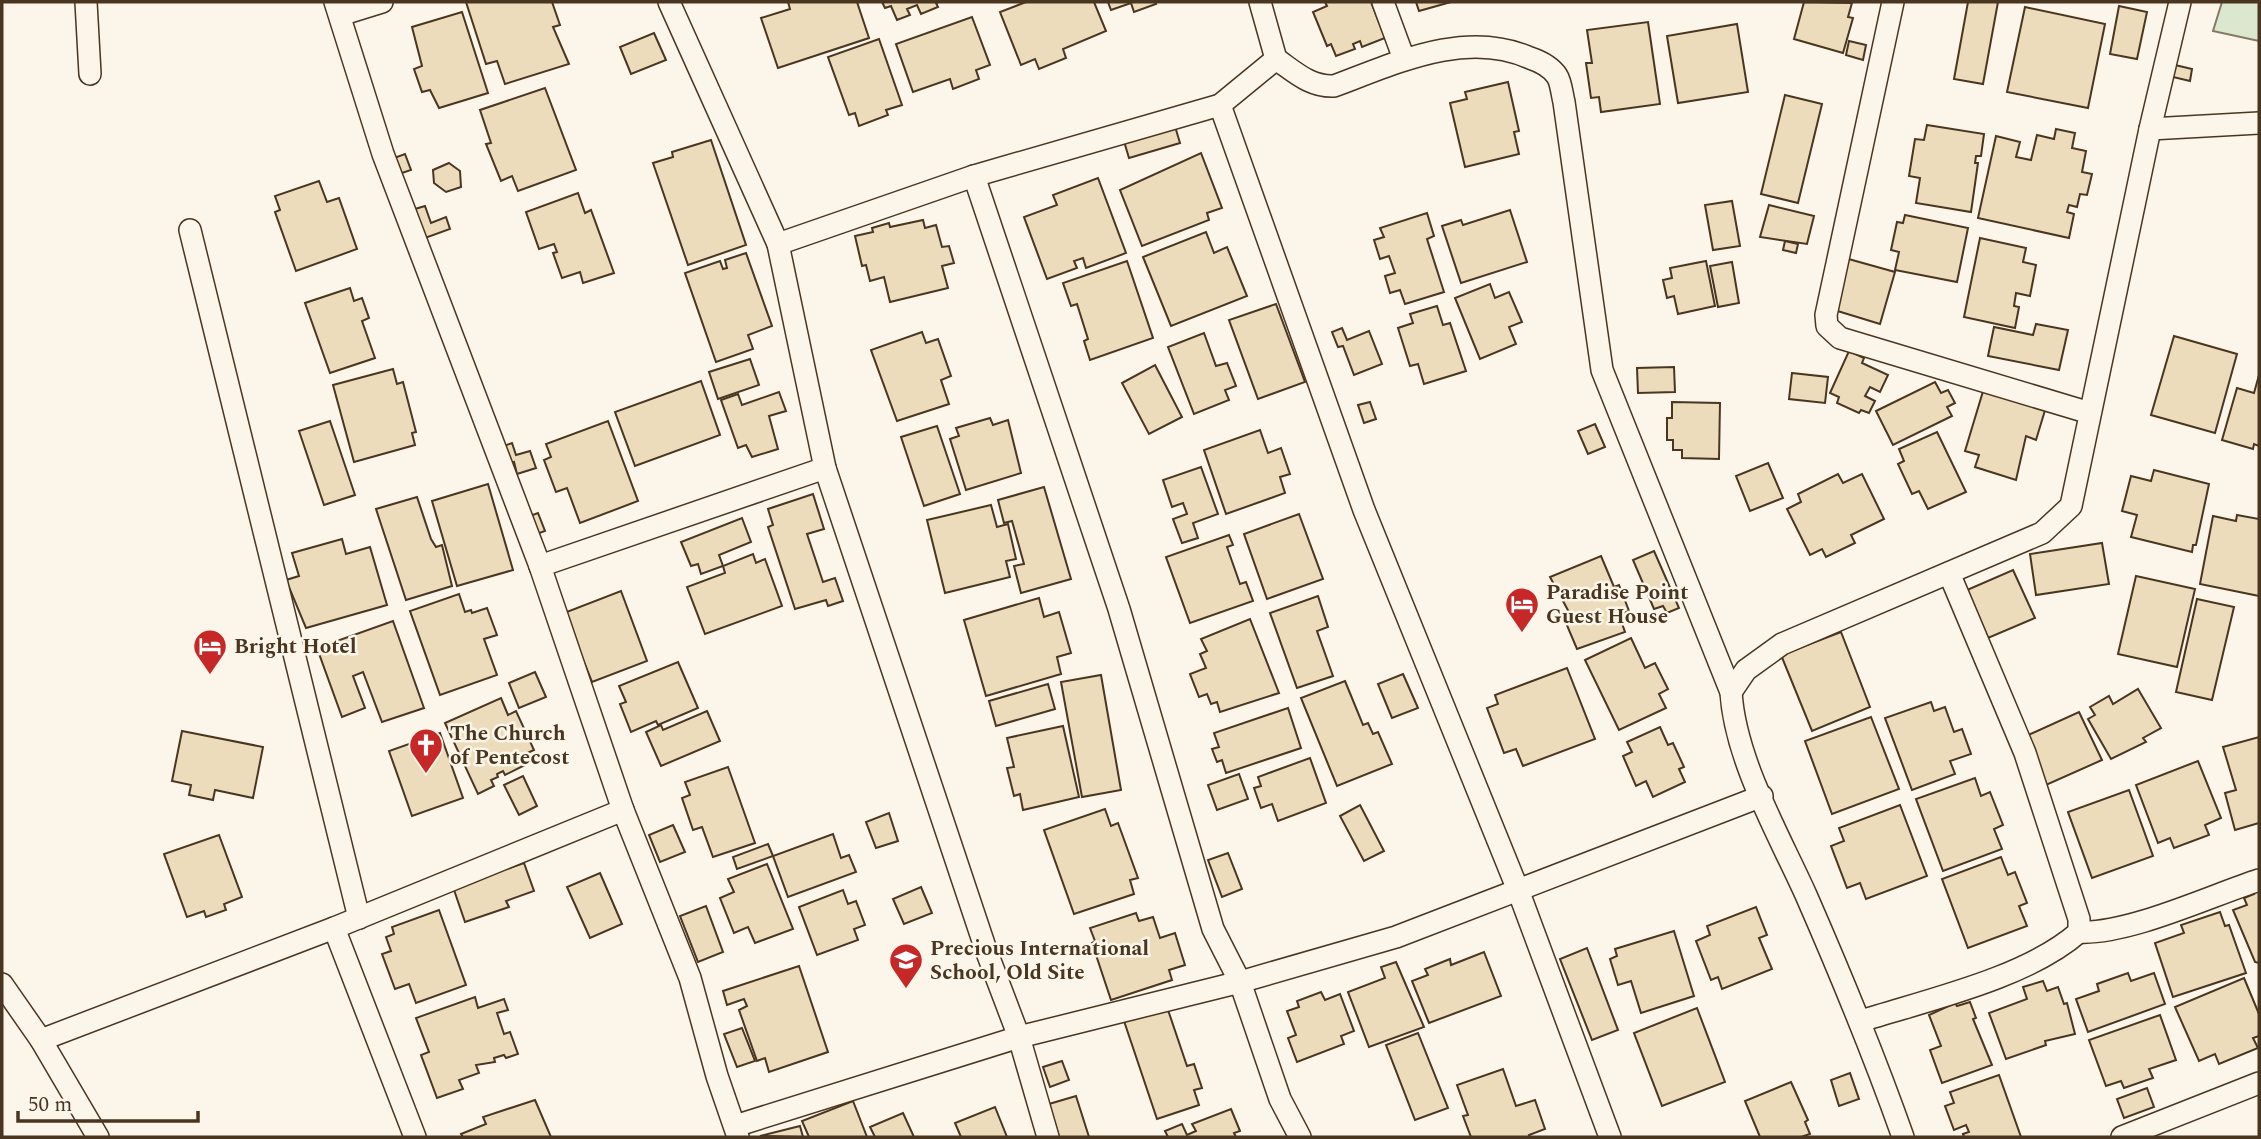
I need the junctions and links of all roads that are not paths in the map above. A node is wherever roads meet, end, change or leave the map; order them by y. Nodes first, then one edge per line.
1 (86, 2) edge
2 (382, 2) edge
3 (669, 2) edge
4 (1260, 2) edge
5 (1383, 2) edge
6 (1893, 2) edge
7 (2180, 2) edge
8 (338, 8) edge
9 (1276, 59) junction
10 (1404, 59) junction
11 (90, 74) dead end
12 (1220, 105) junction
13 (2259, 123) edge
14 (2150, 129) junction
15 (974, 176) junction
16 (190, 230) dead end
17 (778, 244) junction
18 (2090, 413) junction
19 (825, 468) junction
20 (540, 566) junction
21 (1949, 573) junction
22 (1731, 692) junction
23 (1762, 796) junction
24 (623, 810) junction
25 (2259, 880) edge
26 (1518, 890) junction
27 (359, 918) junction
28 (334, 928) junction
29 (2078, 932) junction
30 (1240, 982) junction
31 (2, 984) edge
32 (1861, 1021) junction
33 (1019, 1037) junction
34 (41, 1040) junction
35 (2259, 1083) edge
36 (737, 1132) edge
37 (98, 1137) edge
38 (415, 1137) edge
39 (1048, 1137) edge
40 (1300, 1137) edge
41 (1610, 1137) edge
42 (1903, 1137) edge
43 (2122, 1137) edge

1 - 11 street
2 - 8 street
3 - 17 street
4 - 9 street
5 - 10 street
6 - 18 street
7 - 14 street
8 - 20 street
9 - 10 street
9 - 12 street
10 - 22 street
12 - 15 street
12 - 26 street
13 - 14 street
14 - 18 street
15 - 17 street
15 - 30 street
16 - 27 street
17 - 19 street
18 - 21 street
19 - 20 street
19 - 33 street
20 - 24 street
21 - 22 street
21 - 29 street
22 - 23 street
23 - 26 street
23 - 32 street
24 - 27 street
24 - 36 street
25 - 29 street
26 - 30 street
26 - 41 street
27 - 28 street
28 - 34 street
28 - 38 street
29 - 32 street
30 - 33 street
30 - 40 street
31 - 34 street
32 - 42 street
33 - 36 street
33 - 39 street
34 - 37 street
35 - 43 street

